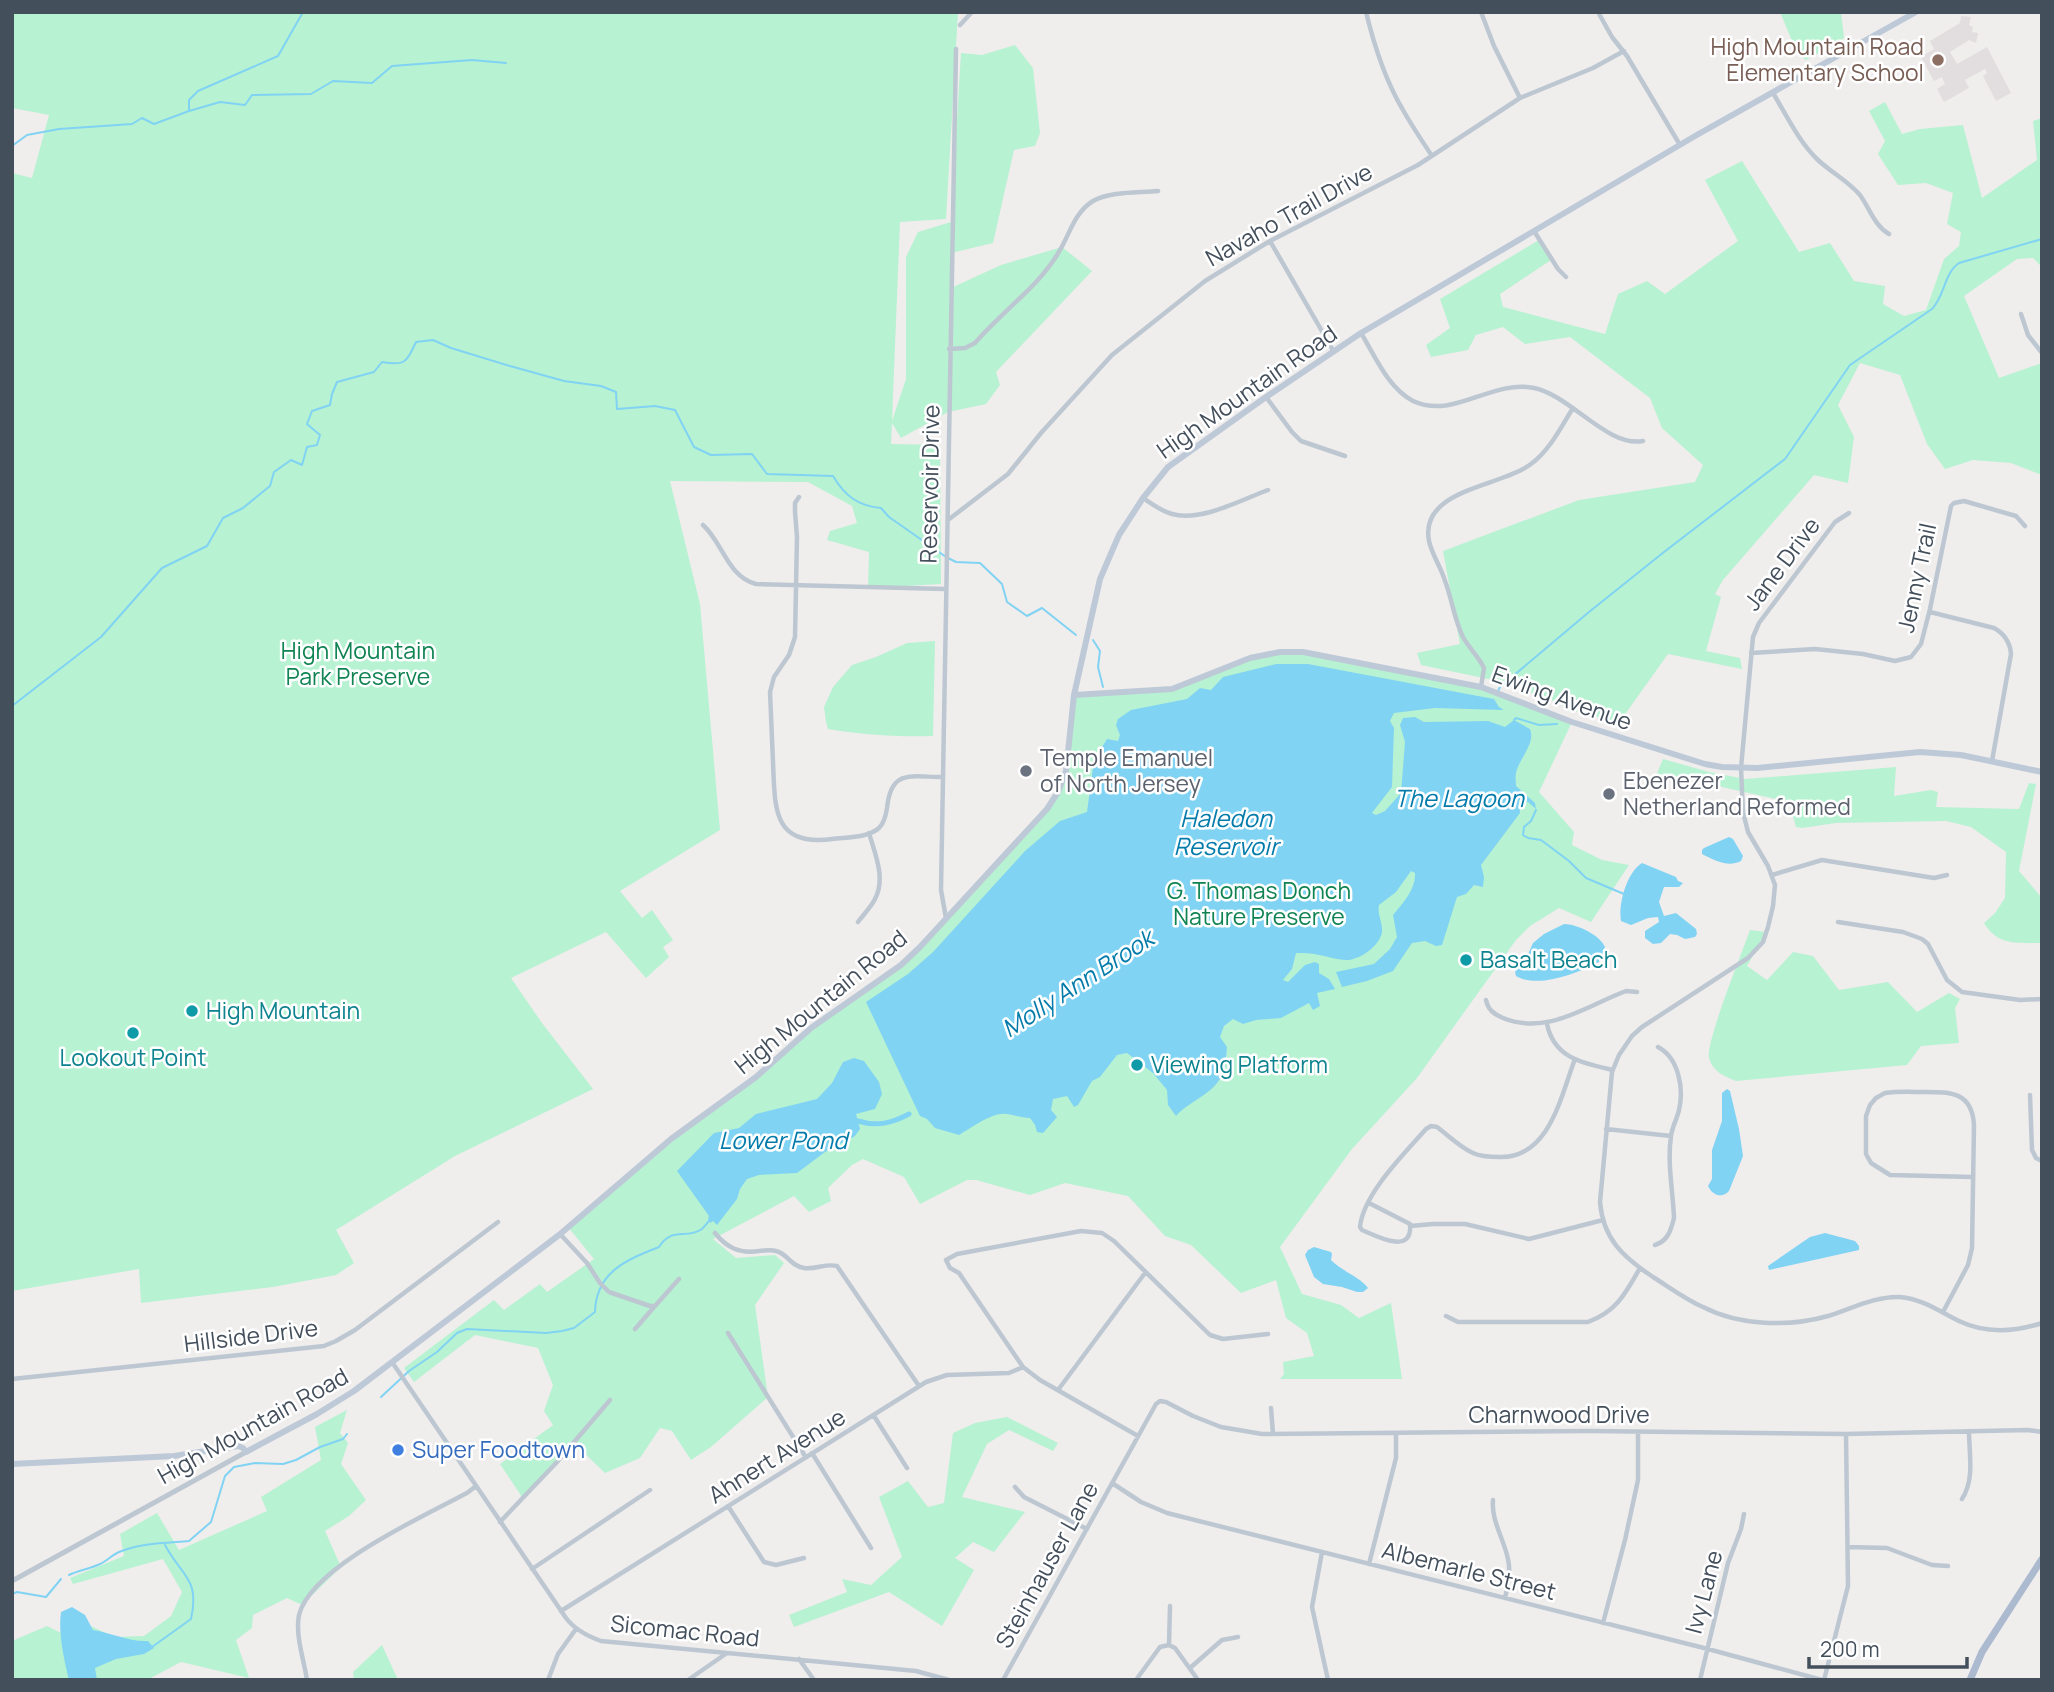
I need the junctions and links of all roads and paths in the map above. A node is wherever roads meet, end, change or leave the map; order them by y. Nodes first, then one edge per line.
1 (972, 12) edge
2 (1366, 12) edge
3 (1481, 12) edge
4 (1598, 12) edge
5 (1916, 12) edge
6 (960, 25) dead end
7 (956, 49) dead end
8 (1624, 51) junction
9 (1773, 93) junction
10 (1520, 98) junction
11 (1680, 145) junction
12 (1432, 156) junction
13 (1158, 191) dead end
14 (1534, 231) junction
15 (1889, 234) dead end
16 (1270, 241) junction
17 (1566, 277) dead end
18 (2021, 314) dead end
19 (1361, 333) junction
20 (950, 349) junction
21 (1334, 352) junction
22 (2042, 353) edge
23 (1266, 397) junction
24 (1573, 408) junction
25 (1643, 441) dead end
26 (1345, 456) dead end
27 (1268, 490) dead end
28 (799, 496) dead end
29 (1143, 498) junction
30 (1849, 513) dead end
31 (948, 520) junction
32 (703, 525) dead end
33 (2025, 526) dead end
34 (796, 586) junction
35 (945, 589) junction
36 (1930, 612) junction
37 (1751, 653) junction
38 (1481, 687) junction
39 (1074, 695) junction
40 (1992, 761) junction
41 (1741, 768) junction
42 (2042, 772) edge
43 (942, 777) junction
44 (869, 833) junction
45 (1947, 875) dead end
46 (1772, 876) junction
47 (946, 919) junction
48 (858, 922) dead end
49 (1838, 922) dead end
50 (1637, 992) dead end
51 (2042, 999) edge
52 (1486, 1000) dead end
53 (1547, 1024) junction
54 (1658, 1047) dead end
55 (1575, 1059) junction
56 (1613, 1070) junction
57 (2030, 1095) dead end
58 (1606, 1129) junction
59 (1671, 1136) junction
60 (2042, 1161) edge
61 (1973, 1177) junction
62 (1369, 1203) junction
63 (1603, 1220) junction
64 (498, 1222) dead end
65 (1410, 1226) junction
66 (715, 1233) dead end
67 (560, 1234) junction
68 (1655, 1245) dead end
69 (1640, 1268) junction
70 (1145, 1273) junction
71 (679, 1279) dead end
72 (655, 1306) junction
73 (1943, 1312) junction
74 (1446, 1316) dead end
75 (2042, 1323) edge
76 (635, 1329) dead end
77 (727, 1333) dead end
78 (1268, 1334) dead end
79 (392, 1362) junction
80 (1023, 1367) junction
81 (12, 1379) edge
82 (919, 1386) junction
83 (1058, 1390) junction
84 (610, 1401) dead end
85 (1271, 1408) dead end
86 (874, 1416) junction
87 (1969, 1431) junction
88 (1638, 1432) junction
89 (2042, 1432) edge
90 (1396, 1433) junction
91 (1273, 1434) junction
92 (1846, 1434) junction
93 (1138, 1436) junction
94 (246, 1452) junction
95 (812, 1453) junction
96 (805, 1456) junction
97 (12, 1464) edge
98 (1121, 1467) joint
99 (907, 1468) dead end
100 (1112, 1483) junction
101 (476, 1486) junction
102 (1015, 1487) dead end
103 (650, 1490) dead end
104 (1962, 1499) dead end
105 (1493, 1500) dead end
106 (728, 1506) junction
107 (1744, 1514) dead end
108 (500, 1522) junction
109 (1087, 1529) junction
110 (1848, 1547) junction
111 (871, 1548) dead end
112 (1322, 1552) junction
113 (804, 1558) dead end
114 (2042, 1559) edge
115 (1369, 1564) junction
116 (1948, 1566) dead end
117 (532, 1569) junction
118 (2039, 1570) edge
119 (12, 1581) edge
120 (1505, 1598) junction
121 (1170, 1606) dead end
122 (561, 1611) junction
123 (1603, 1622) junction
124 (576, 1629) junction
125 (1238, 1637) dead end
126 (1169, 1645) junction
127 (1707, 1649) junction
128 (728, 1653) junction
129 (799, 1659) junction
130 (1190, 1668) junction
131 (307, 1680) edge
132 (548, 1680) edge
133 (688, 1680) edge
134 (814, 1680) edge
135 (948, 1680) edge
136 (1003, 1680) edge
137 (1136, 1680) edge
138 (1198, 1680) edge
139 (1328, 1680) edge
140 (1700, 1680) edge
141 (1823, 1680) edge
142 (1970, 1680) edge

1 - 6 street
2 - 12 street
3 - 10 street
4 - 8 street
5 - 9 main road, High Mountain Road
7 - 20 street, Reservoir Drive
8 - 10 street, Navaho Trail Drive
8 - 11 street
9 - 11 main road, High Mountain Road
9 - 15 street
10 - 12 street, Navaho Trail Drive
11 - 14 main road, High Mountain Road
12 - 16 street, Navaho Trail Drive
13 - 20 street
14 - 17 street
14 - 19 main road, High Mountain Road
16 - 21 street
16 - 31 street, Navaho Trail Drive
18 - 22 street
19 - 21 main road, High Mountain Road
19 - 24 street
20 - 31 street, Reservoir Drive
21 - 23 main road, High Mountain Road
23 - 26 street
23 - 29 main road, High Mountain Road
24 - 25 street
24 - 38 street
27 - 29 street
28 - 34 street
29 - 39 main road, High Mountain Road
30 - 37 street, Jane Drive
31 - 35 street, Reservoir Drive
32 - 34 street
33 - 36 street, Jenny Trail
34 - 35 street
34 - 44 street
35 - 43 street, Reservoir Drive
36 - 37 street, Jenny Trail
36 - 40 street
37 - 41 street, Jane Drive
38 - 39 main road, Ewing Avenue
38 - 41 main road, Ewing Avenue
39 - 47 main road, High Mountain Road
40 - 41 main road, Ewing Avenue
40 - 42 main road, Ewing Avenue
41 - 46 street, Jane Drive
43 - 44 street
43 - 47 street, Reservoir Drive
44 - 48 street
45 - 46 street
46 - 56 street
47 - 67 main road, High Mountain Road
49 - 51 street
50 - 53 street
52 - 53 street
53 - 55 street
54 - 59 street
55 - 56 street
55 - 62 street
56 - 58 street
57 - 60 street
58 - 59 street
58 - 63 street
59 - 68 street
61 - 61 street
61 - 73 street
62 - 65 street
62 - 65 street
63 - 65 street
63 - 69 street
64 - 81 street, Hillside Drive
66 - 82 street
67 - 72 street
67 - 79 main road, High Mountain Road
69 - 73 street
69 - 74 street
70 - 78 street
70 - 80 street
70 - 83 street
71 - 72 street
72 - 76 street
73 - 75 street
77 - 96 street
79 - 94 main road, High Mountain Road
79 - 101 street, Sicomac Road
80 - 82 street, Ahnert Avenue
80 - 83 street
82 - 86 street, Ahnert Avenue
83 - 93 street
84 - 108 street
85 - 91 street
86 - 95 street, Ahnert Avenue
86 - 99 street
87 - 89 street, Charnwood Drive
87 - 92 street, Charnwood Drive
87 - 104 street
88 - 90 street, Charnwood Drive
88 - 92 street, Charnwood Drive
88 - 123 street
90 - 91 street, Charnwood Drive
90 - 115 street
91 - 93 street, Charnwood Drive
92 - 110 street
93 - 98 street, Charnwood Drive
94 - 97 main road
94 - 119 street, High Mountain Road
95 - 96 street, Ahnert Avenue
95 - 111 street
96 - 106 street, Ahnert Avenue
98 - 100 street, Steinhauser Lane
100 - 109 street, Steinhauser Lane
100 - 112 street, Albemarle Street
101 - 108 street, Sicomac Road
101 - 131 street
102 - 109 street
103 - 117 street
105 - 120 street
106 - 113 street
106 - 122 street, Ahnert Avenue
107 - 127 street, Ivy Lane
108 - 117 street, Sicomac Road
109 - 136 street, Steinhauser Lane
110 - 116 street
110 - 141 street
112 - 115 street, Albemarle Street
112 - 139 street
114 - 118 main road
115 - 120 street, Albemarle Street
117 - 122 street, Sicomac Road
118 - 142 main road
120 - 123 street, Albemarle Street
121 - 126 street
122 - 124 street, Sicomac Road
123 - 127 street, Albemarle Street
124 - 128 street, Sicomac Road
124 - 132 street
125 - 130 street
126 - 130 street
126 - 137 street
127 - 140 street, Ivy Lane
127 - 141 street, Albemarle Street
128 - 129 street, Sicomac Road
128 - 133 street
129 - 134 street
129 - 135 street, Sicomac Road
130 - 138 street

